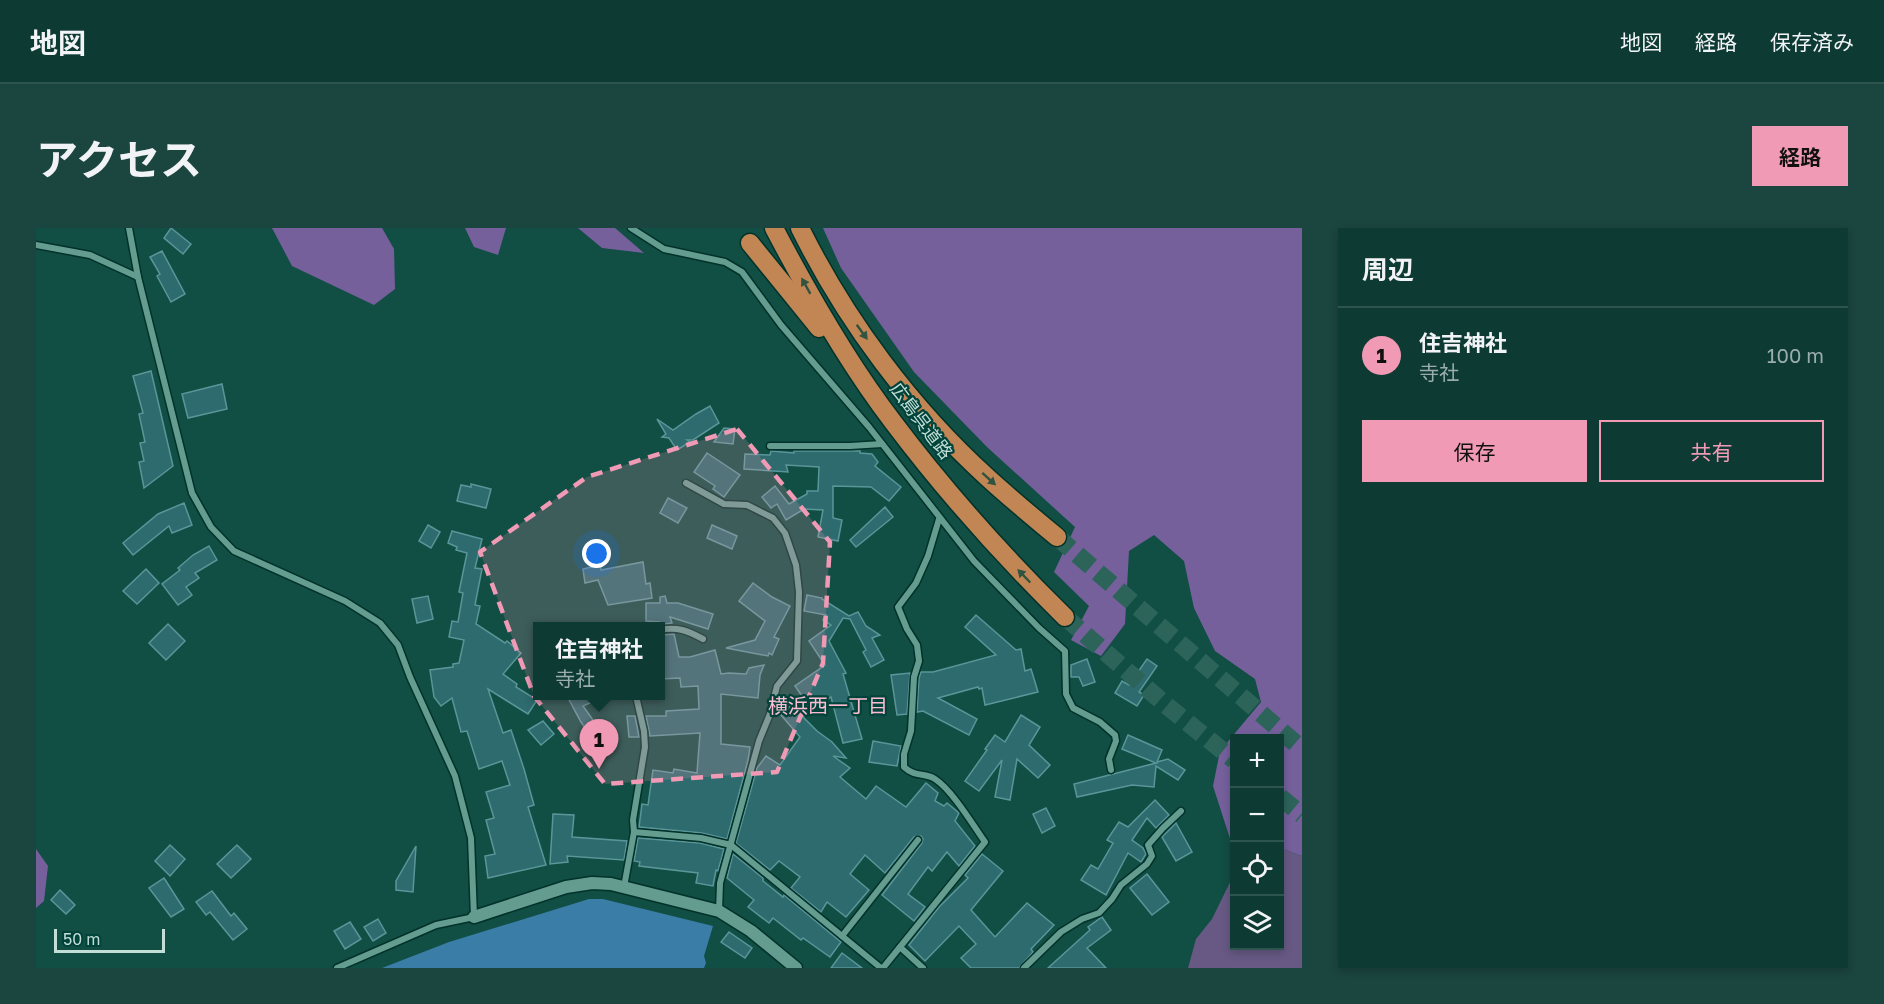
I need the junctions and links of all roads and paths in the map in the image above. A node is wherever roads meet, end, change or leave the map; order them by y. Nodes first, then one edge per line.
1 (129, 228) edge
2 (631, 228) edge
3 (774, 228) edge
4 (800, 228) edge
5 (750, 243) dead end
6 (36, 245) edge
7 (138, 277) junction
8 (892, 422) junction
9 (882, 444) junction
10 (770, 446) dead end
11 (686, 483) dead end
12 (939, 519) junction
13 (1057, 537) tunnel mouth
14 (1065, 617) tunnel mouth
15 (665, 629) edge
16 (703, 639) dead end
17 (637, 700) edge
18 (1111, 770) dead end
19 (1181, 811) dead end
20 (634, 832) junction
21 (918, 840) dead end
22 (731, 845) junction
23 (624, 887) junction
24 (719, 911) junction
25 (474, 917) junction
26 (842, 936) junction
27 (900, 947) junction
28 (338, 968) edge
29 (796, 968) edge
30 (882, 968) edge
31 (923, 968) edge
32 (1024, 968) edge

1 - 7 street
2 - 9 street
8 -> 3 highway, 広島呉道路
4 -> 13 highway, 広島呉道路
5 - 8 highway
6 - 7 street
7 - 25 street
14 -> 8 highway, 広島呉道路
9 - 10 street
9 - 12 street
11 - 22 street
12 - 18 street
12 - 27 street
15 - 16 street
17 - 20 street
19 - 32 street
20 - 22 street
20 - 23 street
21 - 26 street
22 - 24 street
22 - 26 street
23 - 24 street
23 - 25 street
24 - 29 street
25 - 28 street
26 - 30 street
27 - 30 street
27 - 31 street

